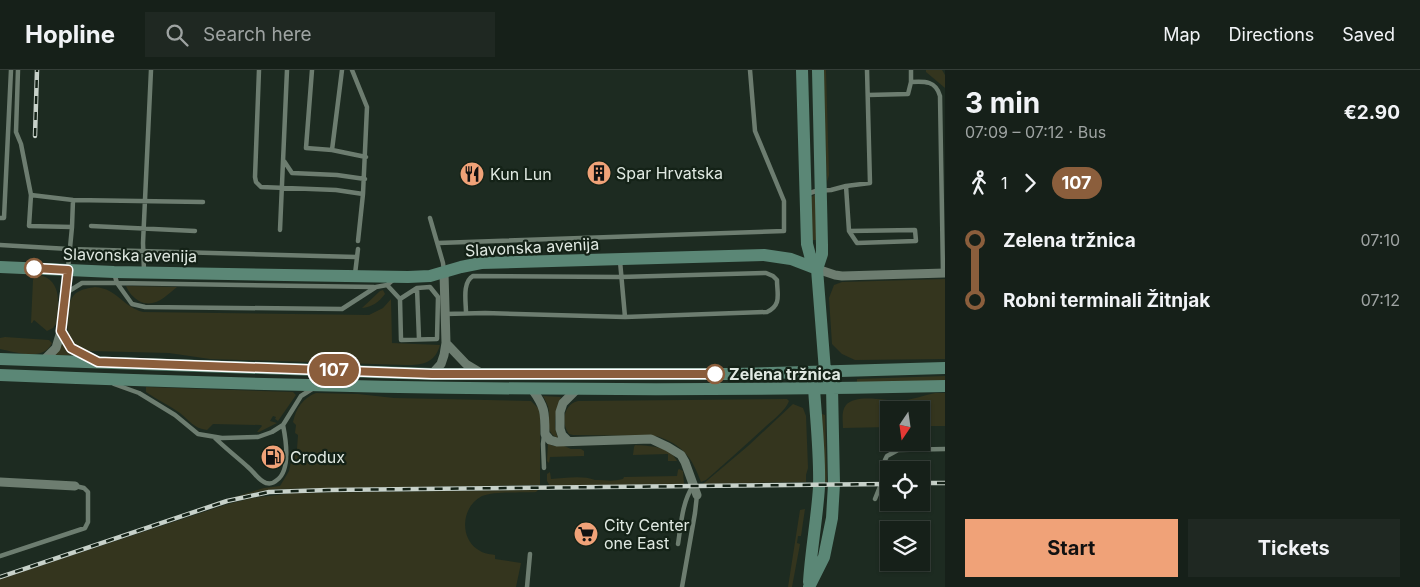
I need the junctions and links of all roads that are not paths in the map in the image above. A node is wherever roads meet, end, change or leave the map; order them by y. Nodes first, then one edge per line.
1 (11, 70) edge
2 (18, 70) edge
3 (151, 70) edge
4 (259, 70) edge
5 (287, 70) edge
6 (312, 70) edge
7 (342, 70) edge
8 (352, 70) edge
9 (750, 70) edge
10 (802, 70) edge
11 (818, 70) edge
12 (867, 70) edge
13 (910, 70) edge
14 (911, 82) junction
15 (868, 95) junction
16 (332, 150) junction
17 (366, 157) junction
18 (284, 160) junction
19 (365, 179) junction
20 (846, 186) junction
21 (283, 188) junction
22 (822, 191) junction
23 (363, 194) junction
24 (805, 194) junction
25 (31, 196) junction
26 (73, 200) junction
27 (146, 201) junction
28 (203, 202) dead end
29 (0, 218) edge
30 (430, 218) dead end
31 (91, 226) dead end
32 (72, 227) junction
33 (144, 229) junction
34 (280, 230) dead end
35 (195, 231) dead end
36 (848, 231) junction
37 (358, 240) dead end
38 (438, 243) junction
39 (807, 244) junction
40 (0, 245) edge
41 (70, 249) junction
42 (358, 249) dead end
43 (143, 251) junction
44 (356, 257) junction
45 (620, 259) junction
46 (791, 260) junction
47 (0, 267) edge
48 (817, 269) junction
49 (68, 270) junction
50 (444, 272) junction
51 (144, 273) junction
52 (944, 273) edge
53 (354, 275) junction
54 (398, 276) junction
55 (116, 277) junction
56 (620, 277) junction
57 (387, 285) junction
58 (376, 287) junction
59 (417, 288) junction
60 (66, 293) junction
61 (400, 299) junction
62 (466, 313) junction
63 (445, 314) junction
64 (624, 317) junction
65 (61, 331) junction
66 (419, 340) junction
67 (446, 342) junction
68 (0, 360) edge
69 (43, 361) junction
70 (98, 362) junction
71 (945, 368) edge
72 (825, 371) junction
73 (432, 374) junction
74 (481, 374) junction
75 (0, 375) edge
76 (101, 379) junction
77 (317, 386) junction
78 (945, 386) edge
79 (832, 387) junction
80 (814, 388) junction
81 (532, 389) junction
82 (576, 390) junction
83 (283, 425) junction
84 (545, 434) junction
85 (214, 437) junction
86 (568, 441) junction
87 (945, 449) edge
88 (544, 468) dead end
89 (0, 482) edge
90 (76, 486) joint
91 (695, 490) junction
92 (875, 498) dead end
93 (678, 544) dead end
94 (530, 554) dead end
95 (0, 556) edge
96 (527, 587) edge
97 (682, 587) edge
98 (809, 587) edge

1 - 29 lane
2 - 25 lane
3 - 27 lane
4 - 21 lane
5 - 18 lane
6 - 16 lane
7 - 16 lane
8 - 17 lane
9 - 38 lane
10 - 24 main road
11 - 22 main road
12 - 15 lane
13 - 14 lane
14 - 15 lane
14 - 52 lane
15 - 20 lane
16 - 17 lane
17 - 19 lane
18 - 19 lane
18 - 21 lane
19 - 23 lane
20 - 22 lane
20 - 36 lane
21 - 23 lane
21 - 34 lane
22 - 24 lane
22 - 48 main road
23 - 37 lane
24 - 39 main road
25 - 26 lane
25 - 32 lane
26 - 27 lane
26 - 32 lane
27 - 28 lane
27 - 33 lane
30 - 38 lane
31 - 33 lane
32 - 41 lane
33 - 35 lane
33 - 43 lane
36 - 36 lane
38 - 50 lane
39 - 46 main road
39 - 48 main road
40 - 41 lane
41 - 43 lane
41 - 49 lane
42 - 44 lane
43 - 44 lane
43 - 51 lane
44 - 53 lane
45 - 46 main road, Slavonska avenija
45 - 50 main road, Slavonska avenija
45 - 56 lane
46 - 48 main road, Slavonska avenija
47 - 49 main road, Slavonska avenija
48 - 52 street, Slavonska avenija
48 - 72 main road
49 - 55 main road, Slavonska avenija
49 - 60 street
50 - 54 main road, Slavonska avenija
50 - 63 street
51 - 53 main road, Slavonska avenija
51 - 55 main road, Slavonska avenija
53 - 54 main road, Slavonska avenija
54 - 57 lane
55 - 58 lane
55 - 58 lane
55 - 60 lane
56 - 62 lane
56 - 64 lane
56 - 64 lane
57 - 58 lane
57 - 61 lane
59 - 61 lane
59 - 66 lane
59 - 66 lane
60 - 65 street
61 - 66 lane
62 - 63 lane
62 - 64 lane
63 - 67 street
65 - 69 street
65 - 70 street
67 - 73 street
67 - 74 street
68 - 69 main road
69 - 70 main road
70 - 73 main road
71 - 72 main road
72 - 74 main road
72 - 79 main road
72 - 80 main road
73 - 74 main road
75 - 76 main road
76 - 77 main road
76 - 85 lane
77 - 81 main road
77 - 83 lane
78 - 79 main road
79 - 80 main road
79 - 98 main road
80 - 82 main road
80 - 98 main road
81 - 82 main road
81 - 84 street
82 - 86 street
83 - 85 lane
83 - 85 lane
84 - 86 street
84 - 88 lane
86 - 91 street
87 - 92 lane
89 - 90 street
90 - 95 lane
91 - 93 lane
91 - 97 lane
94 - 96 lane

